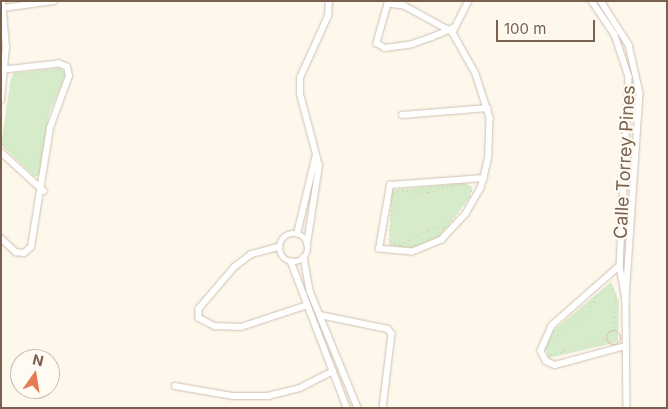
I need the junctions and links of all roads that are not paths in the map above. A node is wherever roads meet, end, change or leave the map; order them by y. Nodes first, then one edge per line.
1 (2, 1) edge
2 (54, 1) edge
3 (330, 1) edge
4 (469, 1) edge
5 (592, 1) edge
6 (601, 1) edge
7 (3, 8) junction
8 (451, 29) junction
9 (5, 70) junction
10 (1, 100) edge
11 (488, 108) junction
12 (402, 115) dead end
13 (1, 152) edge
14 (316, 155) junction
15 (484, 178) junction
16 (44, 191) junction
17 (297, 234) junction
18 (1, 238) edge
19 (307, 244) junction
20 (280, 247) junction
21 (304, 257) junction
22 (291, 261) junction
23 (620, 266) junction
24 (626, 301) junction
25 (305, 306) junction
26 (320, 314) junction
27 (626, 346) junction
28 (332, 372) junction
29 (175, 386) dead end
30 (347, 408) edge
31 (358, 408) edge
32 (383, 408) edge
33 (627, 408) edge

1 - 7 street
2 - 7 street
3 - 14 street
4 - 8 street
5 - 23 street, Calle Torrey Pines
6 - 24 street, Calle Torrey Pines
7 - 9 street
8 - 8 street
8 - 11 street
9 - 10 street
9 - 16 street
11 - 12 street
11 - 15 street
13 - 16 street
14 - 17 street
14 - 19 street
15 - 15 street
16 - 18 street
17 - 19 street
17 - 20 street
19 - 21 street
20 - 22 street
20 - 25 street
21 - 22 street
21 - 26 street
22 - 25 street
23 - 24 street, Calle Torrey Pines
23 - 27 street
24 - 27 street, Calle Torrey Pines
25 - 28 street
26 - 31 street
26 - 32 street
27 - 33 street, Calle Torrey Pines
28 - 29 street
28 - 30 street

